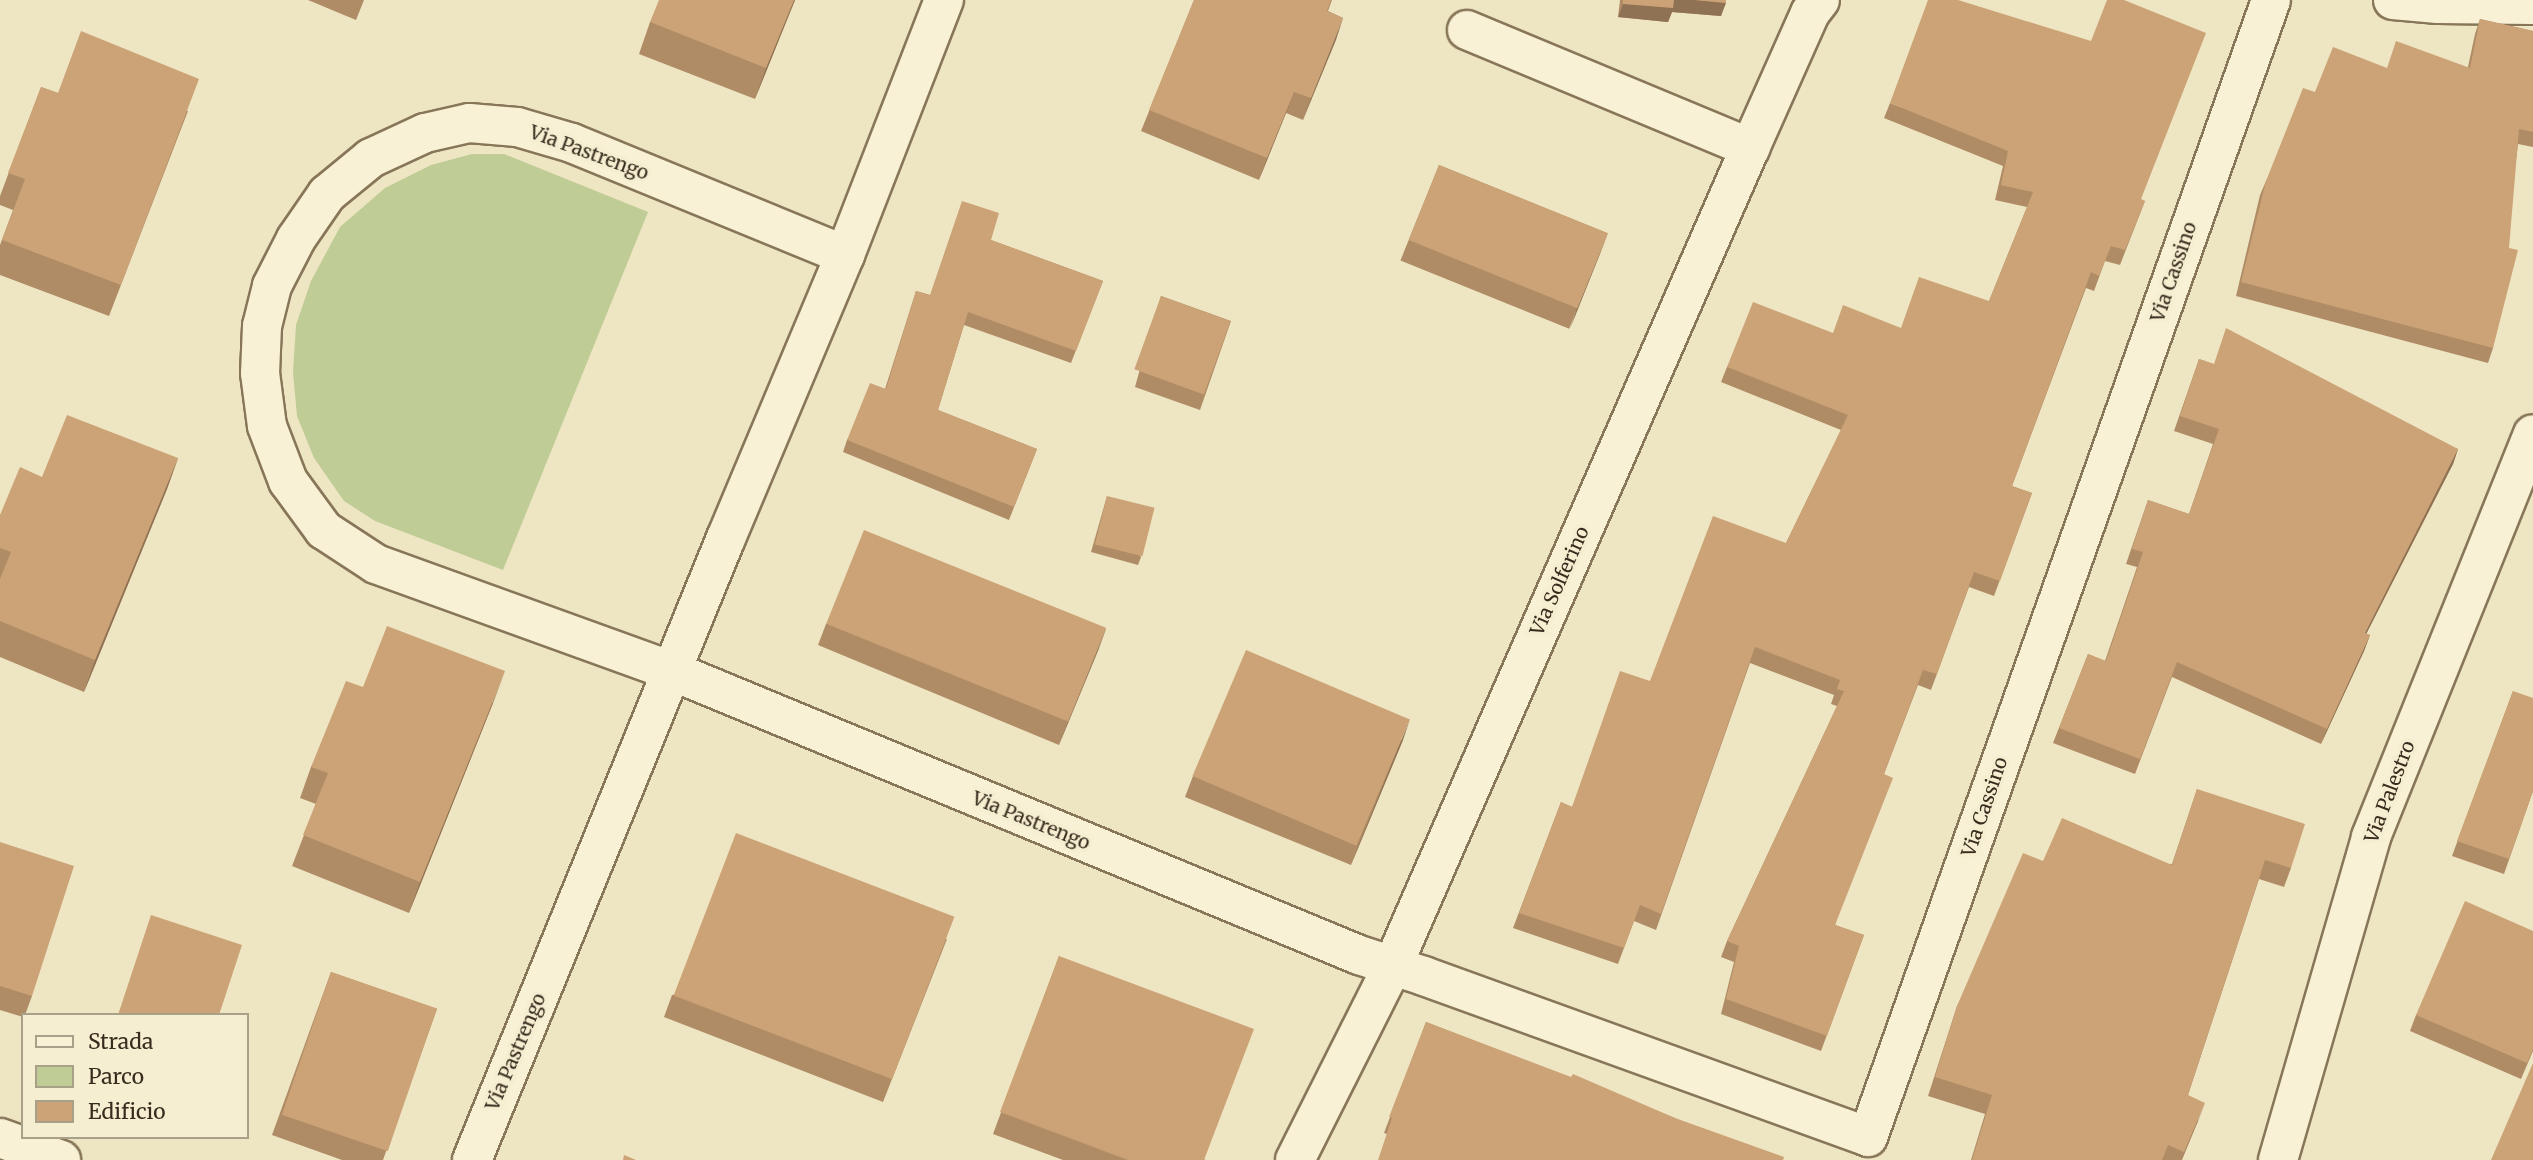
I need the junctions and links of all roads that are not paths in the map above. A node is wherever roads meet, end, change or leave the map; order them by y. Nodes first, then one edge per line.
1 (944, 0) edge
2 (1820, 0) edge
3 (2271, 0) edge
4 (2393, 0) edge
5 (2533, 5) edge
6 (1467, 30) dead end
7 (1750, 148) junction
8 (845, 255) junction
9 (2533, 434) edge
10 (672, 671) junction
11 (1393, 964) junction
12 (0, 1138) edge
13 (61, 1160) edge
14 (472, 1160) edge
15 (1295, 1160) edge
16 (2278, 1160) edge

1 - 8 street, Via Pastrengo
2 - 7 street, Via Solferino
3 - 11 street, Via Cassino
4 - 5 street
6 - 7 street
7 - 11 street, Via Solferino
8 - 10 street, Via Pastrengo
8 - 10 street, Via Pastrengo
9 - 16 street, Via Palestro
10 - 11 street, Via Pastrengo
10 - 14 street, Via Pastrengo
11 - 15 street, Via Solferino
12 - 13 street

